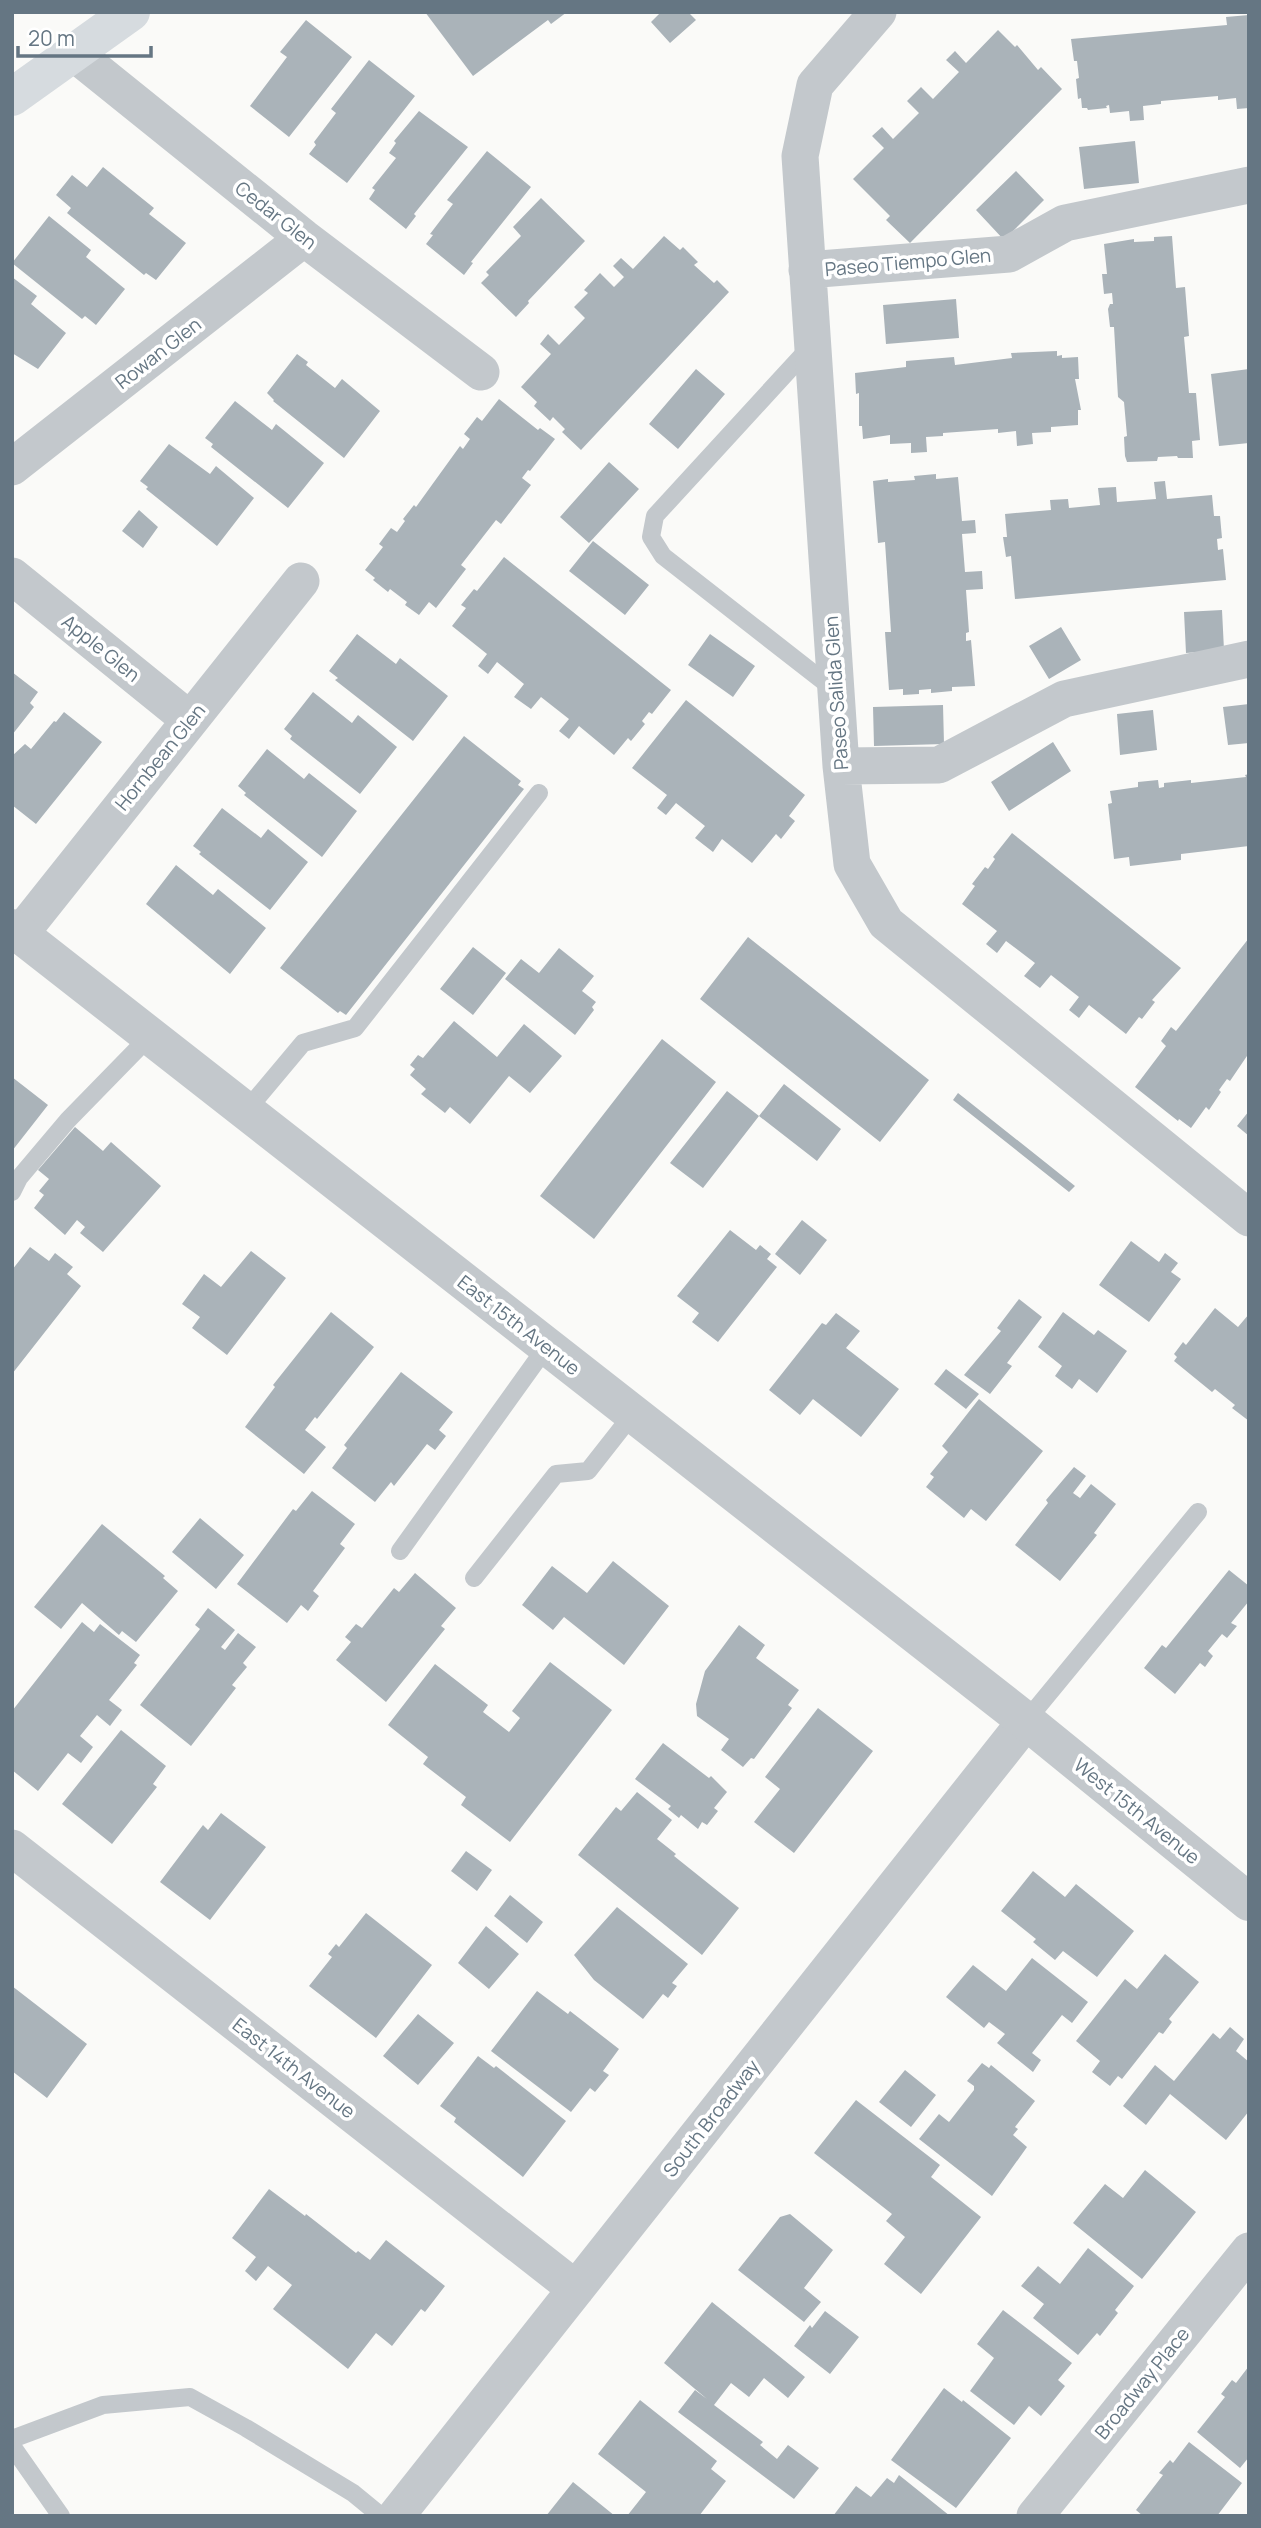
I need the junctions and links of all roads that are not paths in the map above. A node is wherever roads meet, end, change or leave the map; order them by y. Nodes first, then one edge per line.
1 (878, 12) edge
2 (122, 15) edge
3 (74, 53) junction
4 (12, 97) edge
5 (1249, 186) edge
6 (304, 238) junction
7 (807, 270) junction
8 (812, 345) junction
9 (481, 372) dead end
10 (12, 467) edge
11 (12, 576) edge
12 (302, 581) dead end
13 (1249, 659) edge
14 (836, 691) junction
15 (190, 720) junction
16 (841, 766) junction
17 (539, 793) dead end
18 (16, 931) edge
19 (150, 1036) junction
20 (246, 1111) junction
21 (12, 1192) edge
22 (1245, 1208) edge
23 (547, 1346) junction
24 (632, 1415) junction
25 (1198, 1512) dead end
26 (400, 1551) dead end
27 (474, 1578) dead end
28 (1026, 1721) junction
29 (12, 1848) edge
30 (1249, 1902) edge
31 (1249, 2250) edge
32 (576, 2288) junction
33 (12, 2439) edge
34 (12, 2446) edge
35 (61, 2516) edge
36 (381, 2516) edge
37 (396, 2516) edge
38 (1035, 2516) edge

1 - 7 street, Paseo Salida Glen
2 - 3 main road
3 - 4 main road
3 - 6 street, Cedar Glen
5 - 7 street, Paseo Tiempo Glen
6 - 9 street, Cedar Glen
6 - 10 street, Rowan Glen
7 - 8 street, Paseo Salida Glen
8 - 14 street, Paseo Salida Glen
8 - 14 lane
11 - 15 street, Apple Glen
12 - 15 street, Hornbean Glen
13 - 16 street
14 - 16 street, Paseo Salida Glen
15 - 18 street, Hornbean Glen
16 - 22 street, Paseo Salida Glen
17 - 20 lane
18 - 19 street, East 15th Avenue
19 - 20 street, East 15th Avenue
19 - 21 lane
20 - 23 street, East 15th Avenue
23 - 24 street, East 15th Avenue
23 - 26 lane
24 - 27 lane
24 - 28 street, East 15th Avenue
25 - 28 lane
28 - 30 street, West 15th Avenue
28 - 32 street, South Broadway
29 - 32 street, East 14th Avenue
31 - 38 street, Broadway Place
32 - 37 street, South Broadway
33 - 36 lane
34 - 35 lane

